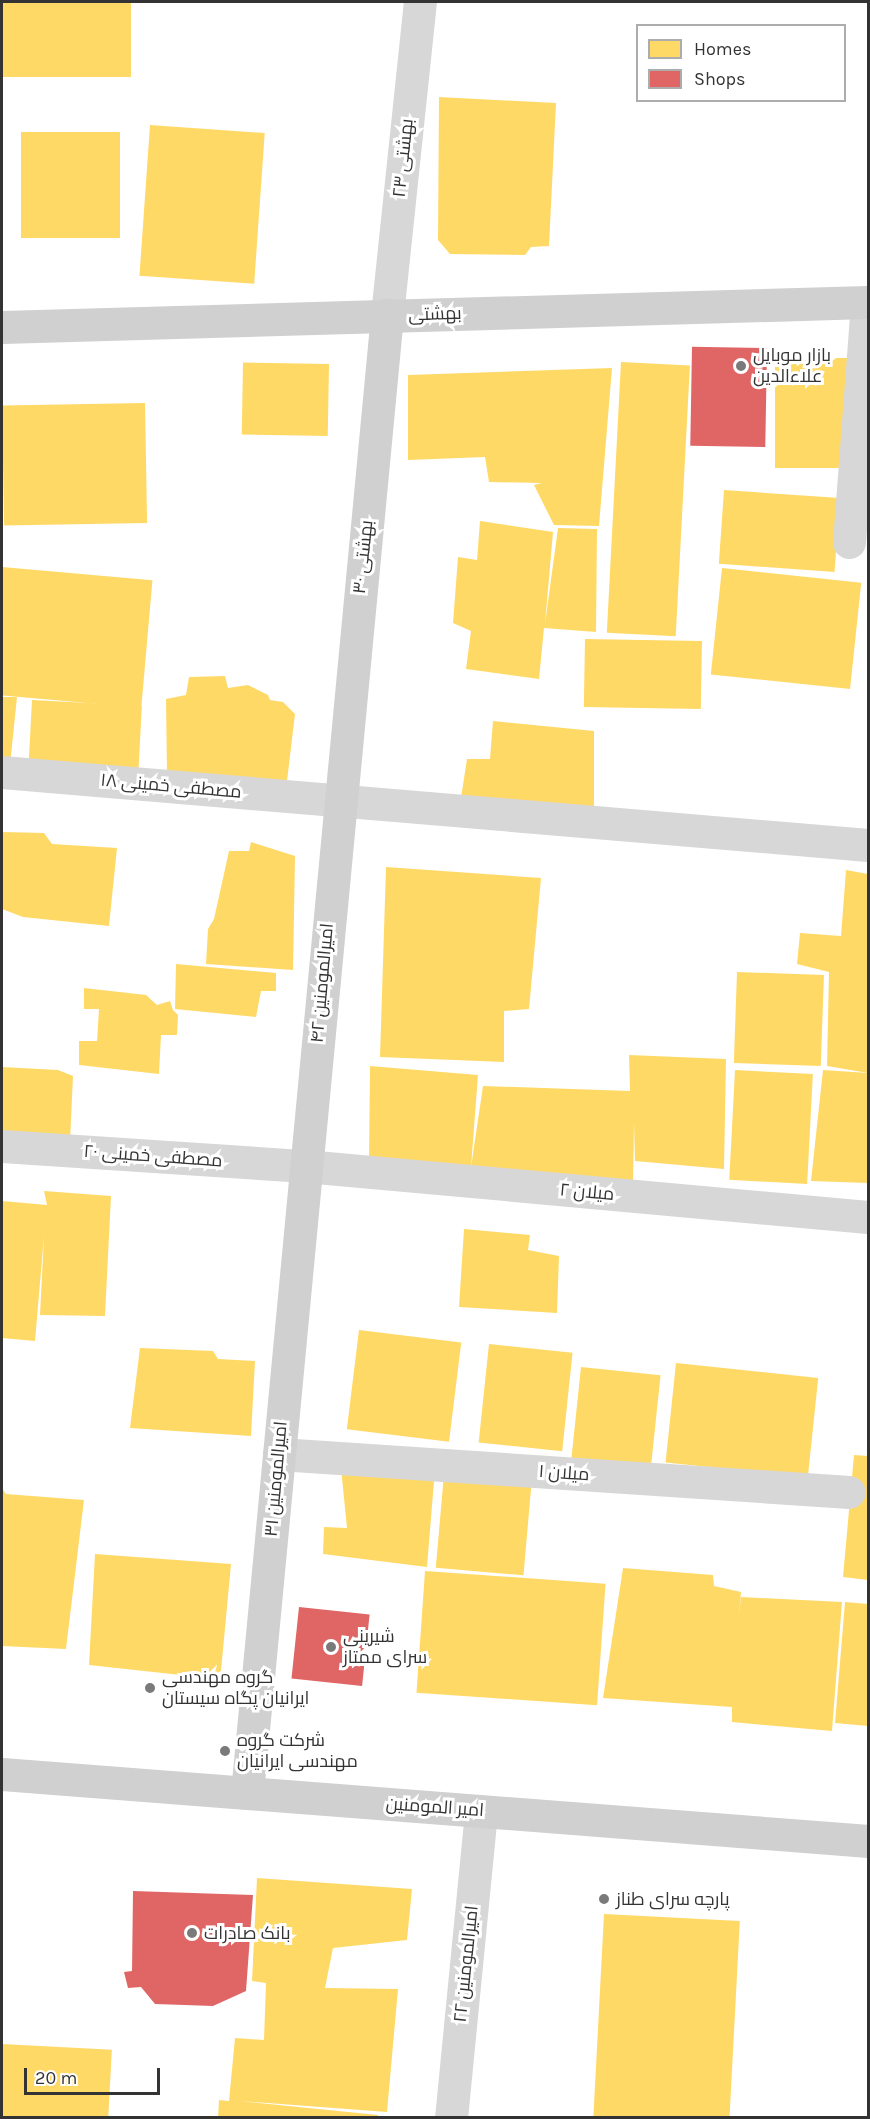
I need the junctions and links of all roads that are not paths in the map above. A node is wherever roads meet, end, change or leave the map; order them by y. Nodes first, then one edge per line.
1 (420, 2) edge
2 (868, 302) edge
3 (387, 315) junction
4 (2, 327) edge
5 (849, 542) dead end
6 (2, 772) edge
7 (339, 800) junction
8 (868, 845) edge
9 (2, 1146) edge
10 (305, 1166) junction
11 (868, 1217) edge
12 (279, 1454) junction
13 (849, 1492) dead end
14 (2, 1774) edge
15 (247, 1792) junction
16 (481, 1811) junction
17 (868, 1841) edge
18 (451, 2118) edge

1 - 3 street, بهشتی ۲۳
2 - 3 main road, بهشتی
2 - 5 street
3 - 4 main road, بهشتی
3 - 7 main road, بهشتی ۳۰
6 - 7 street, مصطفی خمینی ۱۸
7 - 8 street, مصطفی خمینی ۱۸
7 - 10 main road, امیرالمومنین ۴۲
9 - 10 street, مصطفی خمینی ۲۰
10 - 11 street, میلان ۲
10 - 12 main road, امیرالمومنین ۳۱
12 - 13 street, میلان ۱
12 - 15 main road, امیرالمومنین ۳۱
14 - 15 main road, امیر المومنین
15 - 16 main road, امیر المومنین
16 - 17 main road, امیر المومنین
16 - 18 street, امیرالمومنین ۲۲

